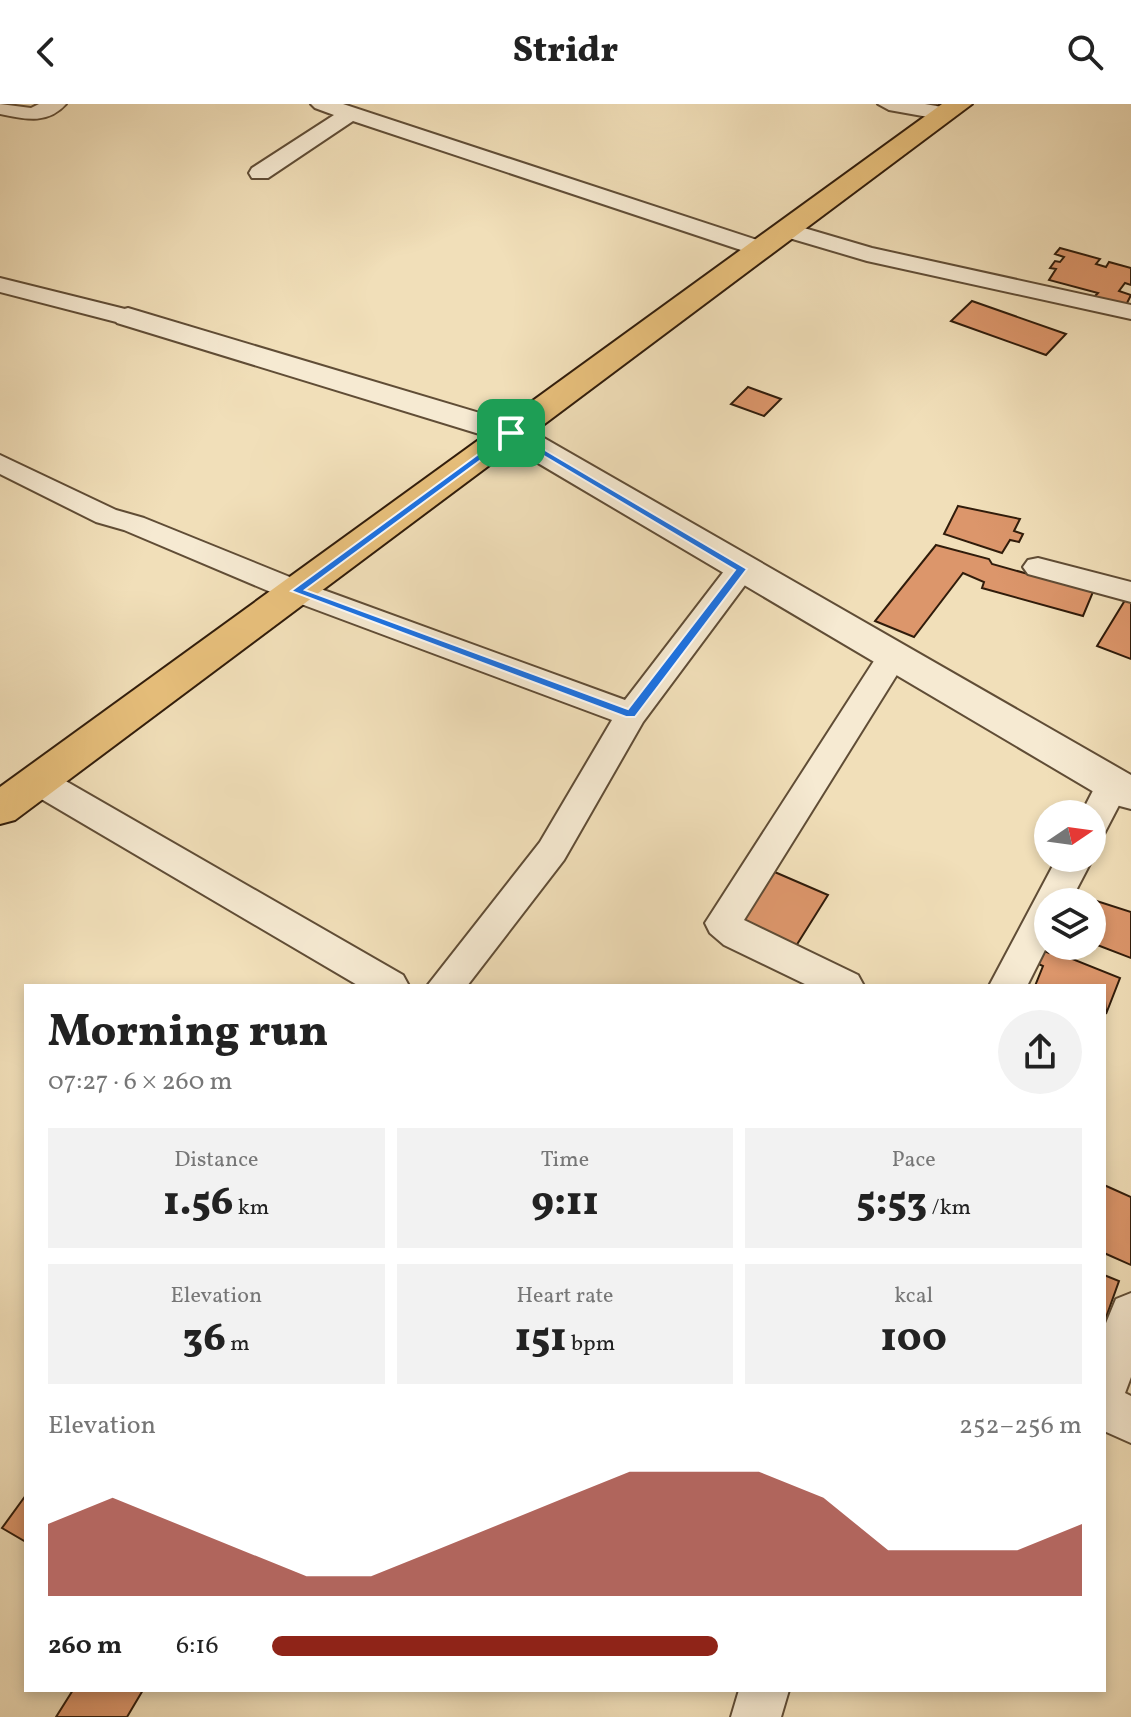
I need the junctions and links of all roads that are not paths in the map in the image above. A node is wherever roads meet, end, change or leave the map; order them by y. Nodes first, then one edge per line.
1 (55, 104) edge
2 (322, 104) edge
3 (889, 104) edge
4 (0, 108) edge
5 (952, 109) edge
6 (350, 114) junction
7 (260, 173) dead end
8 (774, 240) junction
9 (0, 285) edge
10 (1131, 312) edge
11 (128, 317) joint
12 (511, 433) junction
13 (0, 463) edge
14 (1038, 567) dead end
15 (742, 569) junction
16 (296, 591) junction
17 (1131, 592) edge
18 (892, 657) junction
19 (631, 715) junction
20 (38, 781) junction
21 (1122, 789) edge
22 (1106, 808) edge
23 (0, 809) edge
24 (1034, 936) edge
25 (387, 984) edge
26 (448, 984) edge
27 (841, 984) edge
28 (1009, 984) edge
29 (1131, 1313) edge
30 (1106, 1385) edge
31 (1106, 1407) edge
32 (1131, 1421) edge
33 (763, 1692) edge
34 (756, 1717) edge

1 - 4 street
2 - 6 street
3 - 5 street
5 - 8 main road
6 - 7 street
6 - 8 street
8 - 10 street
8 - 12 main road
9 - 11 street
11 - 12 street
12 - 15 street
12 - 16 main road
13 - 16 street
14 - 17 street
15 - 18 street
15 - 19 street
16 - 19 street
16 - 20 main road
18 - 21 street
18 - 27 street
19 - 26 street
20 - 23 main road
20 - 25 street
21 - 22 street
24 - 28 street
29 - 30 street
31 - 32 street
33 - 34 street

